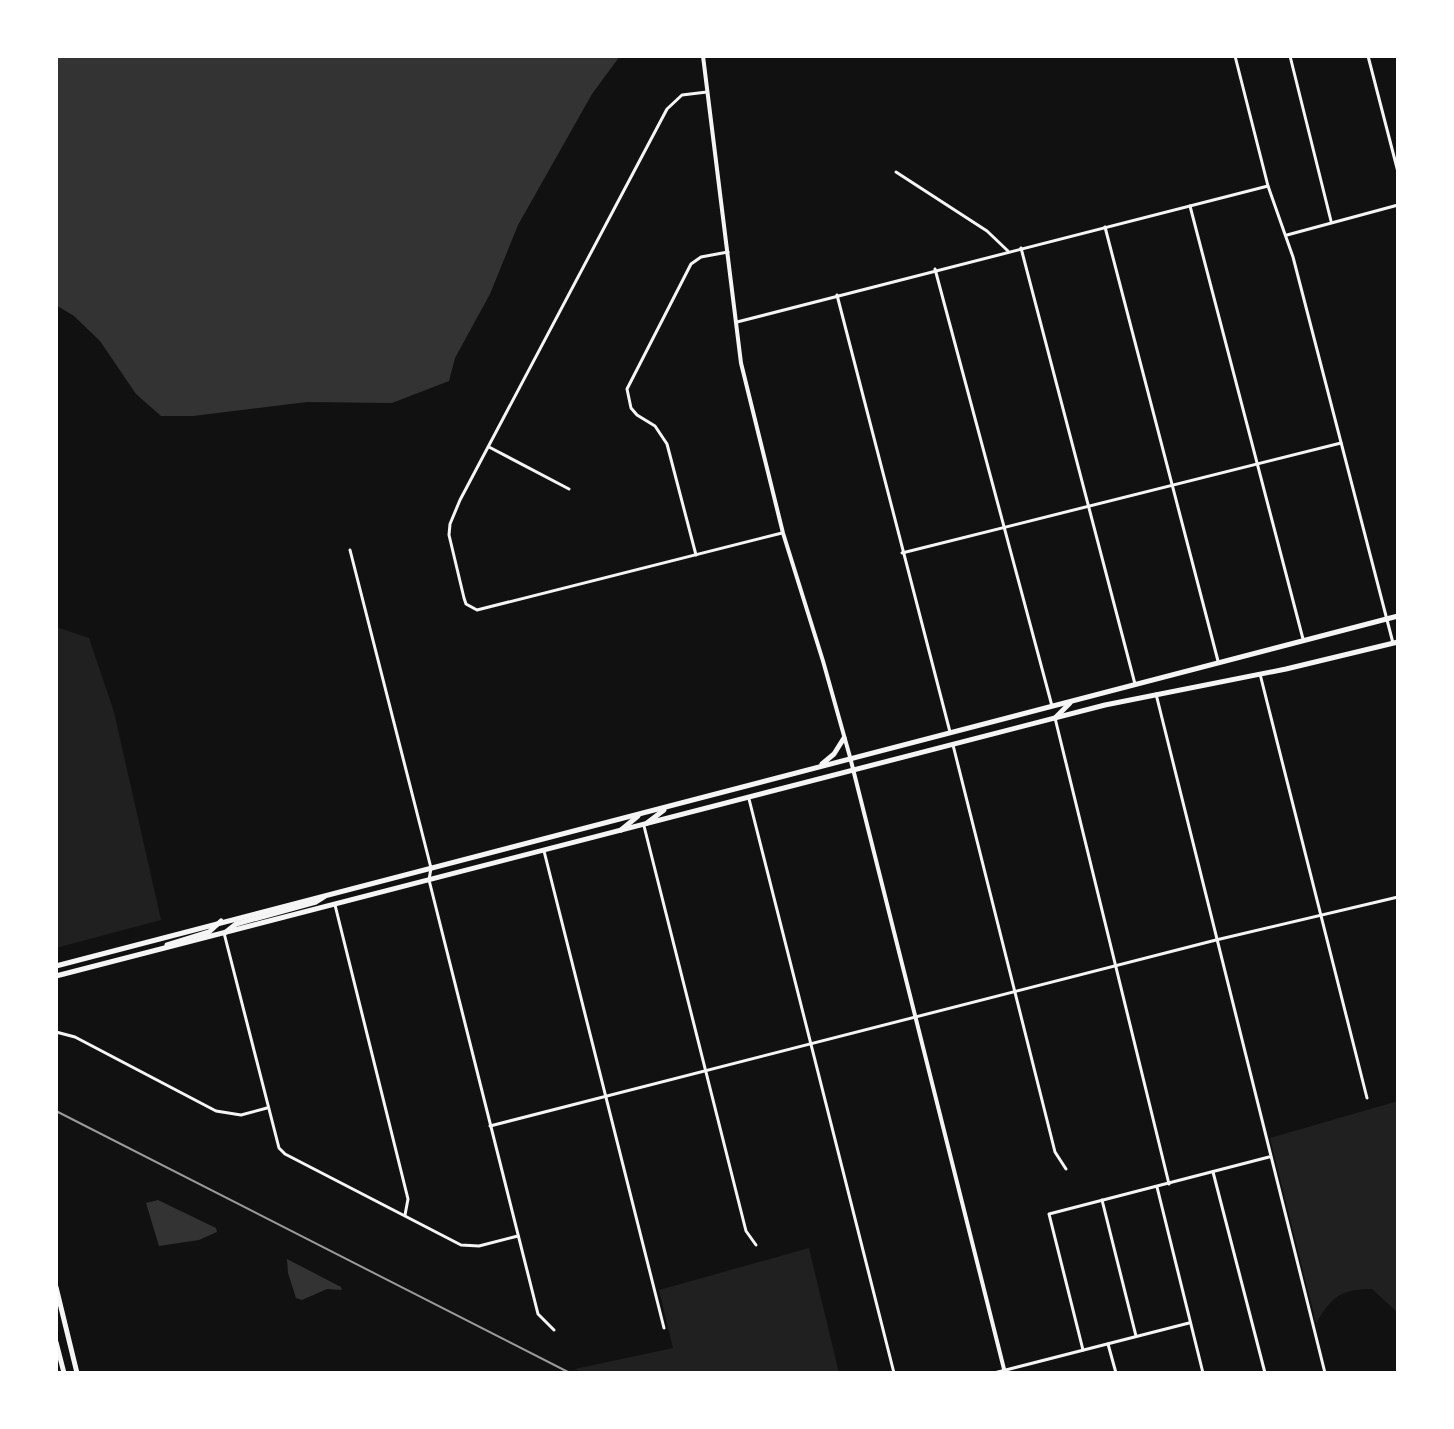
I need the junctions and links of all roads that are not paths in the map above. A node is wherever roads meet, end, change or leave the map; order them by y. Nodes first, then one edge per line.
1 (703, 56) edge
2 (1235, 56) edge
3 (1290, 56) edge
4 (1368, 56) edge
5 (707, 92) junction
6 (896, 172) dead end
7 (1398, 172) edge
8 (1268, 186) junction
9 (1398, 205) edge
10 (1190, 206) junction
11 (1331, 221) junction
12 (1105, 227) junction
13 (1287, 235) junction
14 (1021, 248) junction
15 (1008, 251) junction
16 (728, 252) junction
17 (935, 269) junction
18 (837, 295) junction
19 (737, 322) junction
20 (1342, 442) junction
21 (489, 447) junction
22 (1256, 465) junction
23 (1172, 485) junction
24 (569, 489) dead end
25 (1087, 505) junction
26 (1003, 528) junction
27 (783, 533) junction
28 (350, 550) dead end
29 (902, 553) junction
30 (696, 555) junction
31 (1398, 616) edge
32 (1387, 619) junction
33 (1303, 640) junction
34 (1395, 643) edge
35 (1219, 662) junction
36 (1260, 674) junction
37 (1135, 684) junction
38 (1156, 694) junction
39 (1074, 700) junction
40 (1052, 706) junction
41 (1055, 718) junction
42 (1034, 723) junction
43 (950, 732) junction
44 (844, 738) junction
45 (953, 745) junction
46 (850, 757) junction
47 (819, 766) junction
48 (853, 771) junction
49 (749, 798) junction
50 (672, 805) junction
51 (643, 813) junction
52 (644, 826) junction
53 (617, 833) junction
54 (544, 851) junction
55 (431, 868) junction
56 (429, 880) junction
57 (329, 894) junction
58 (1398, 897) edge
59 (335, 905) junction
60 (1320, 916) junction
61 (221, 921) junction
62 (224, 933) junction
63 (1216, 940) junction
64 (144, 954) junction
65 (56, 966) edge
66 (1115, 966) junction
67 (56, 976) edge
68 (1015, 993) junction
69 (916, 1019) junction
70 (56, 1032) edge
71 (811, 1045) junction
72 (706, 1072) junction
73 (605, 1096) junction
74 (1367, 1098) dead end
75 (267, 1108) junction
76 (490, 1126) junction
77 (1270, 1157) junction
78 (1066, 1169) dead end
79 (1213, 1172) junction
80 (1169, 1184) junction
81 (1157, 1187) junction
82 (1102, 1200) junction
83 (405, 1215) junction
84 (518, 1236) junction
85 (756, 1245) dead end
86 (56, 1287) edge
87 (1189, 1323) junction
88 (664, 1328) dead end
89 (554, 1330) dead end
90 (1136, 1337) junction
91 (56, 1342) edge
92 (1108, 1344) junction
93 (1083, 1350) junction
94 (1005, 1372) edge
95 (64, 1373) edge
96 (77, 1373) edge
97 (894, 1373) edge
98 (994, 1373) edge
99 (1116, 1373) edge
100 (1203, 1373) edge
101 (1265, 1373) edge
102 (1325, 1373) edge

1 - 5 street
2 - 8 street
3 - 11 street
4 - 7 street
5 - 16 street
5 - 21 street
6 - 15 street
8 - 10 street
8 - 13 street
9 - 11 street
10 - 12 street
10 - 22 street
11 - 13 street
12 - 14 street
12 - 23 street
13 - 20 street
14 - 15 street
14 - 25 street
15 - 17 street
16 - 19 street
16 - 30 street
17 - 18 street
17 - 26 street
18 - 19 street
18 - 29 street
19 - 27 street
20 - 22 street
20 - 32 street
21 - 24 street
21 - 30 street
22 - 23 street
22 - 33 street
23 - 25 street
23 - 35 street
25 - 26 street
25 - 37 street
26 - 29 street
26 - 40 street
27 - 30 street
27 - 44 street
28 - 55 street
29 - 43 street
31 - 32 main road
32 - 33 main road
32 - 34 street
33 - 35 main road
34 - 36 main road
35 - 37 main road
36 - 38 main road
36 - 60 street
37 - 39 main road
38 - 41 main road
38 - 63 street
39 - 40 main road
39 - 41 main road
40 - 42 main road
40 - 43 main road
41 - 42 main road
41 - 66 street
42 - 45 main road
43 - 46 main road
44 - 46 street
44 - 47 main road
45 - 48 main road
45 - 68 street
46 - 47 main road
46 - 48 street
47 - 50 main road
48 - 49 main road
48 - 69 street
49 - 52 main road
49 - 71 street
50 - 51 main road
50 - 52 main road
51 - 53 main road
51 - 55 main road
52 - 53 main road
52 - 72 street
53 - 54 main road
54 - 56 main road
54 - 73 street
55 - 56 street
55 - 57 main road
56 - 59 main road
56 - 76 street
57 - 61 main road
57 - 62 main road
58 - 60 street
59 - 62 main road
59 - 83 street
60 - 63 street
60 - 74 street
61 - 64 main road
61 - 65 main road
62 - 64 main road
62 - 75 street
63 - 66 street
63 - 77 street
64 - 67 main road
66 - 68 street
66 - 80 street
68 - 69 street
68 - 78 street
69 - 71 street
69 - 94 street
70 - 75 street
71 - 72 street
71 - 97 street
72 - 73 street
72 - 85 street
73 - 76 street
73 - 88 street
75 - 83 street
76 - 84 street
77 - 79 street
77 - 102 street
79 - 80 street
79 - 101 street
80 - 81 street
81 - 82 street
81 - 87 street
82 - 90 street
82 - 93 street
83 - 84 street
84 - 89 street
86 - 96 main road
87 - 90 street
87 - 100 street
90 - 92 street
91 - 95 main road
92 - 93 street
92 - 99 street
93 - 94 street
94 - 98 street

